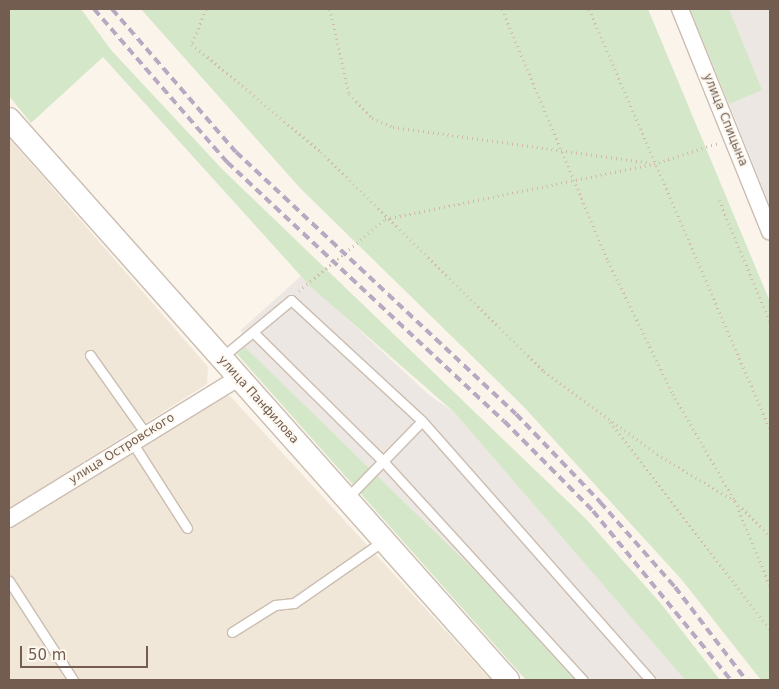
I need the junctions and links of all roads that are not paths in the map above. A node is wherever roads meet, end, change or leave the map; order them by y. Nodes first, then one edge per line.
1 (680, 9) edge
2 (9, 119) edge
3 (770, 232) edge
4 (255, 334) junction
5 (90, 355) dead end
6 (221, 358) junction
7 (237, 379) junction
8 (422, 421) junction
9 (139, 438) junction
10 (381, 459) junction
11 (347, 498) junction
12 (9, 519) edge
13 (187, 528) dead end
14 (383, 541) junction
15 (9, 581) edge
16 (232, 632) dead end
17 (73, 680) edge
18 (508, 680) edge
19 (583, 680) edge
20 (650, 680) edge

1 - 3 street, улица Спицына
2 - 6 main road, улица Панфилова
4 - 6 lane
4 - 8 lane
4 - 10 lane
5 - 9 lane
6 - 7 main road, улица Панфилова
7 - 9 street, улица Островского
7 - 11 main road, улица Панфилова
8 - 10 lane
8 - 20 lane
9 - 12 street, улица Островского
9 - 13 lane
10 - 11 lane
10 - 19 lane
11 - 14 main road, улица Панфилова
14 - 16 lane
14 - 18 main road, улица Панфилова
15 - 17 lane

